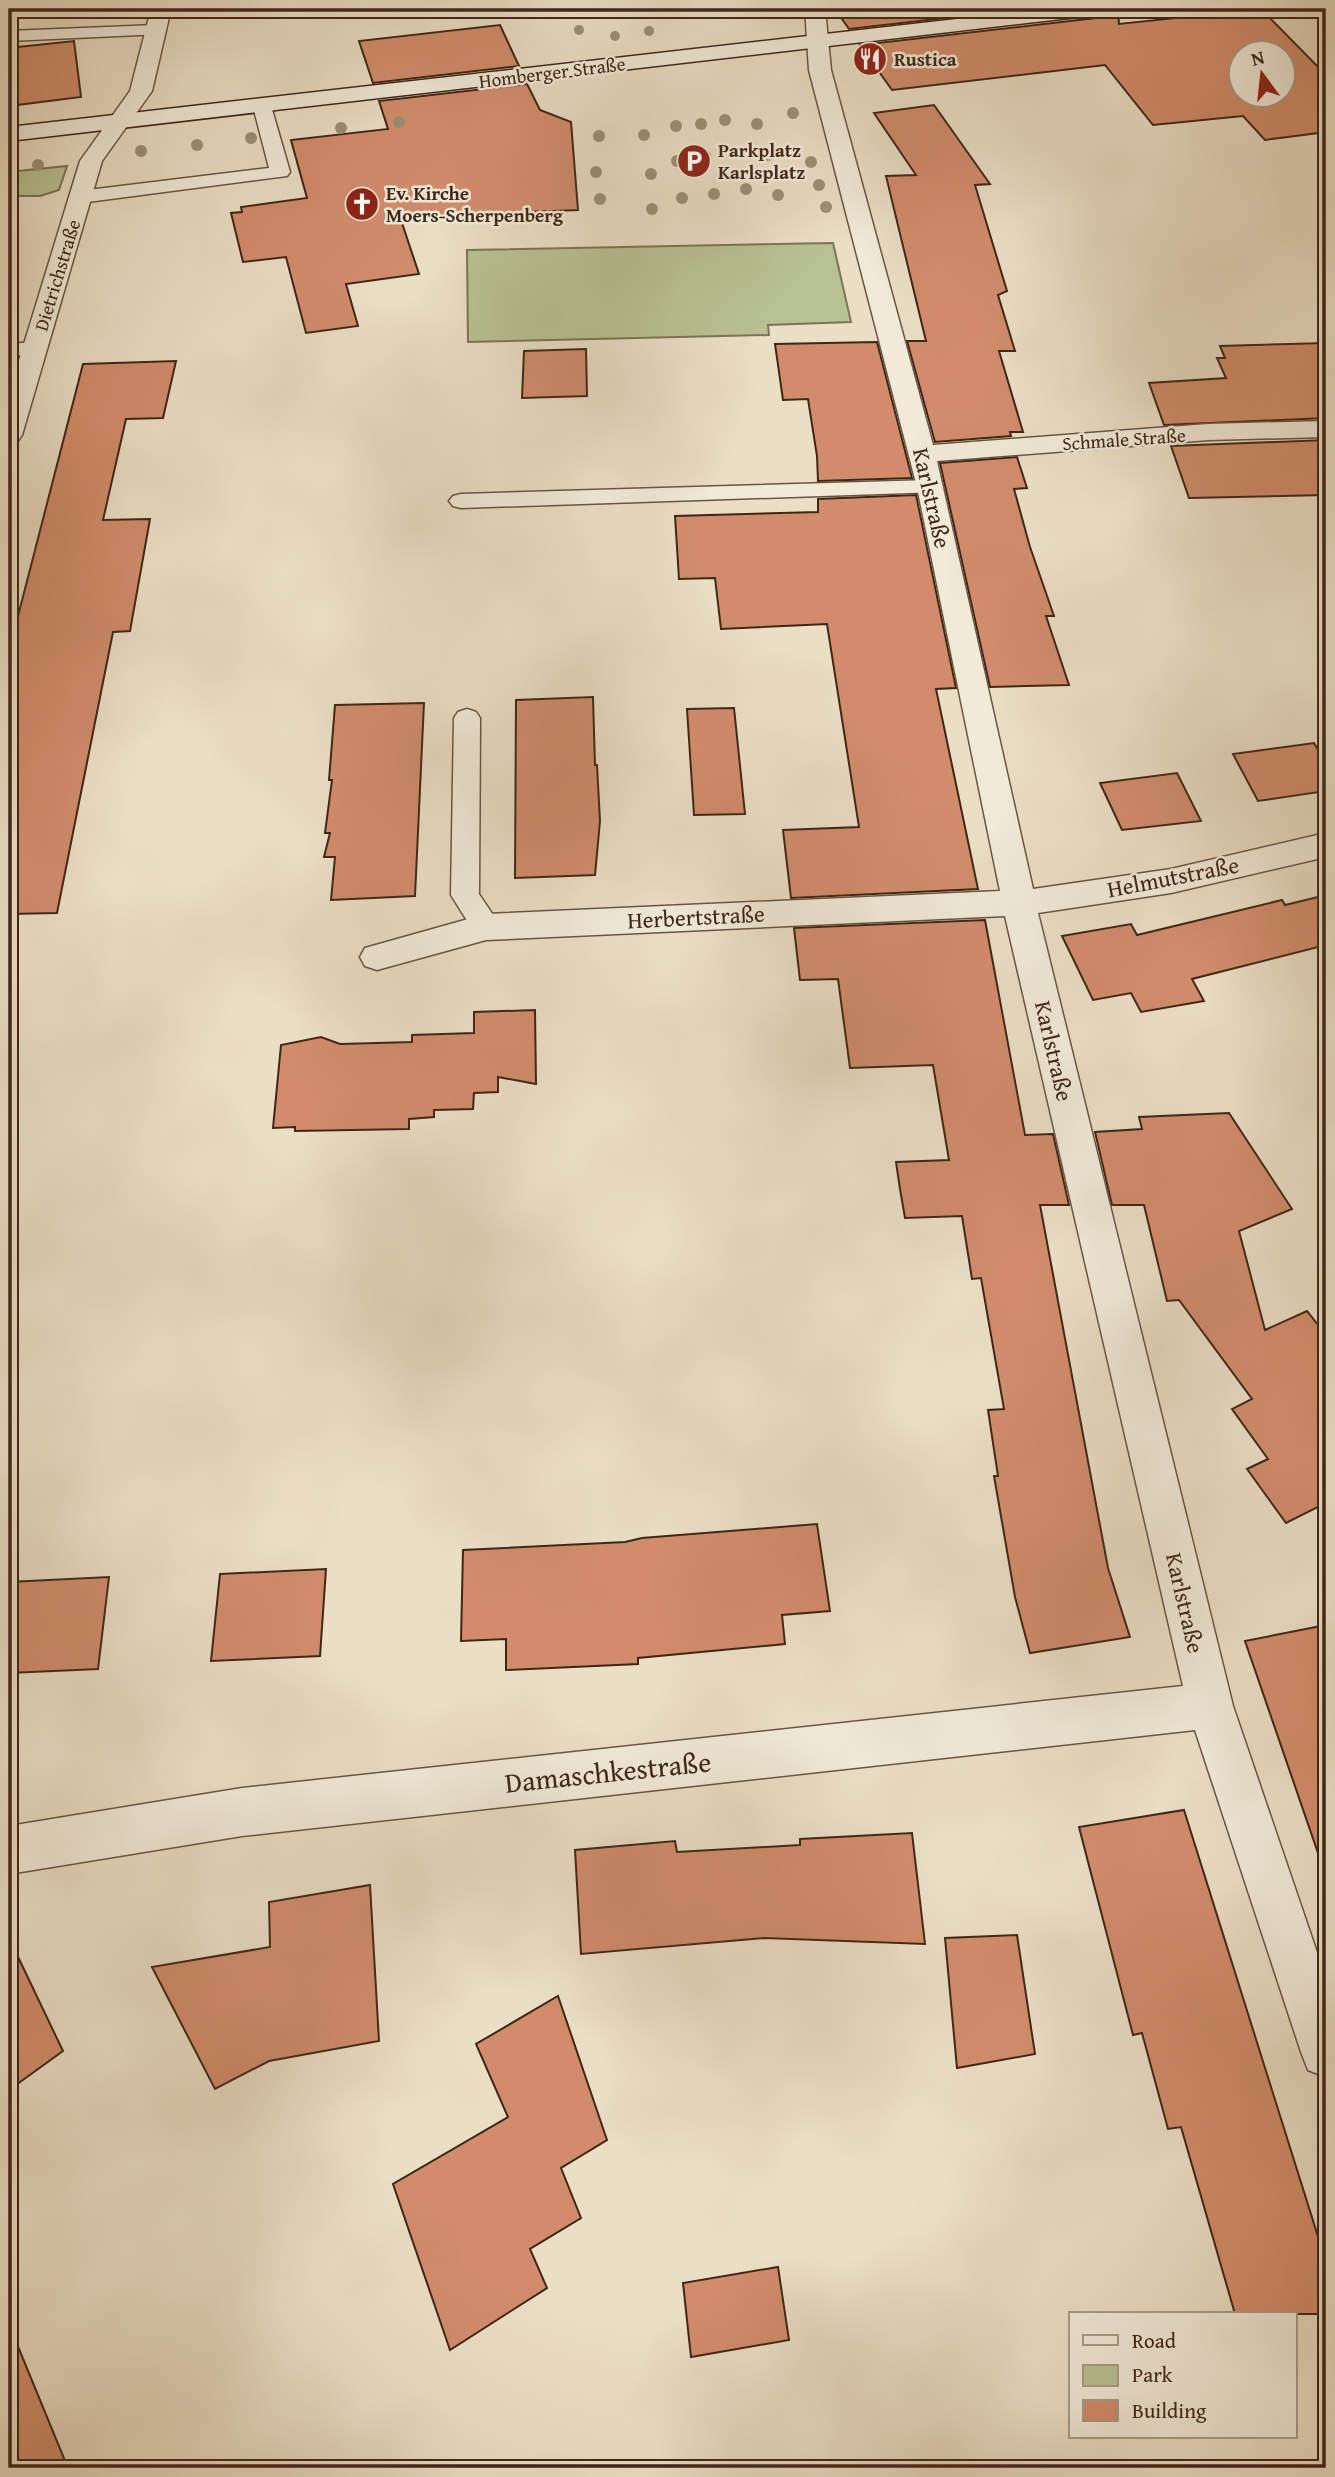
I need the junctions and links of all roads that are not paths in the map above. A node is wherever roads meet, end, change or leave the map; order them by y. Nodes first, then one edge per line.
1 (161, 9) edge
2 (1096, 9) edge
3 (817, 25) edge
4 (156, 30) junction
5 (9, 36) edge
6 (262, 106) junction
7 (119, 122) junction
8 (9, 134) edge
9 (80, 197) junction
10 (34, 349) junction
11 (9, 350) edge
12 (1326, 429) edge
13 (9, 435) edge
14 (926, 471) junction
15 (461, 501) dead end
16 (467, 718) dead end
17 (1326, 845) edge
18 (1019, 902) junction
19 (486, 927) junction
20 (377, 957) dead end
21 (1210, 1706) junction
22 (9, 1850) edge
23 (1326, 2052) edge

1 - 4 street, Dietrichstraße
2 - 3 street, Homberger Straße
3 - 6 street, Homberger Straße
3 - 14 street, Karlstraße
4 - 5 lane
4 - 7 street, Dietrichstraße
6 - 7 street, Homberger Straße
6 - 9 lane
7 - 8 street, Homberger Straße
7 - 9 street, Dietrichstraße
9 - 10 street, Dietrichstraße
10 - 11 lane
10 - 13 street, Dietrichstraße
12 - 14 street, Schmale Straße
14 - 15 lane
14 - 18 street, Karlstraße
16 - 19 lane
17 - 18 street, Helmutstraße
18 - 19 street, Herbertstraße
18 - 21 street, Karlstraße
19 - 20 street, Herbertstraße
21 - 22 street, Damaschkestraße
21 - 23 street, Karlstraße

